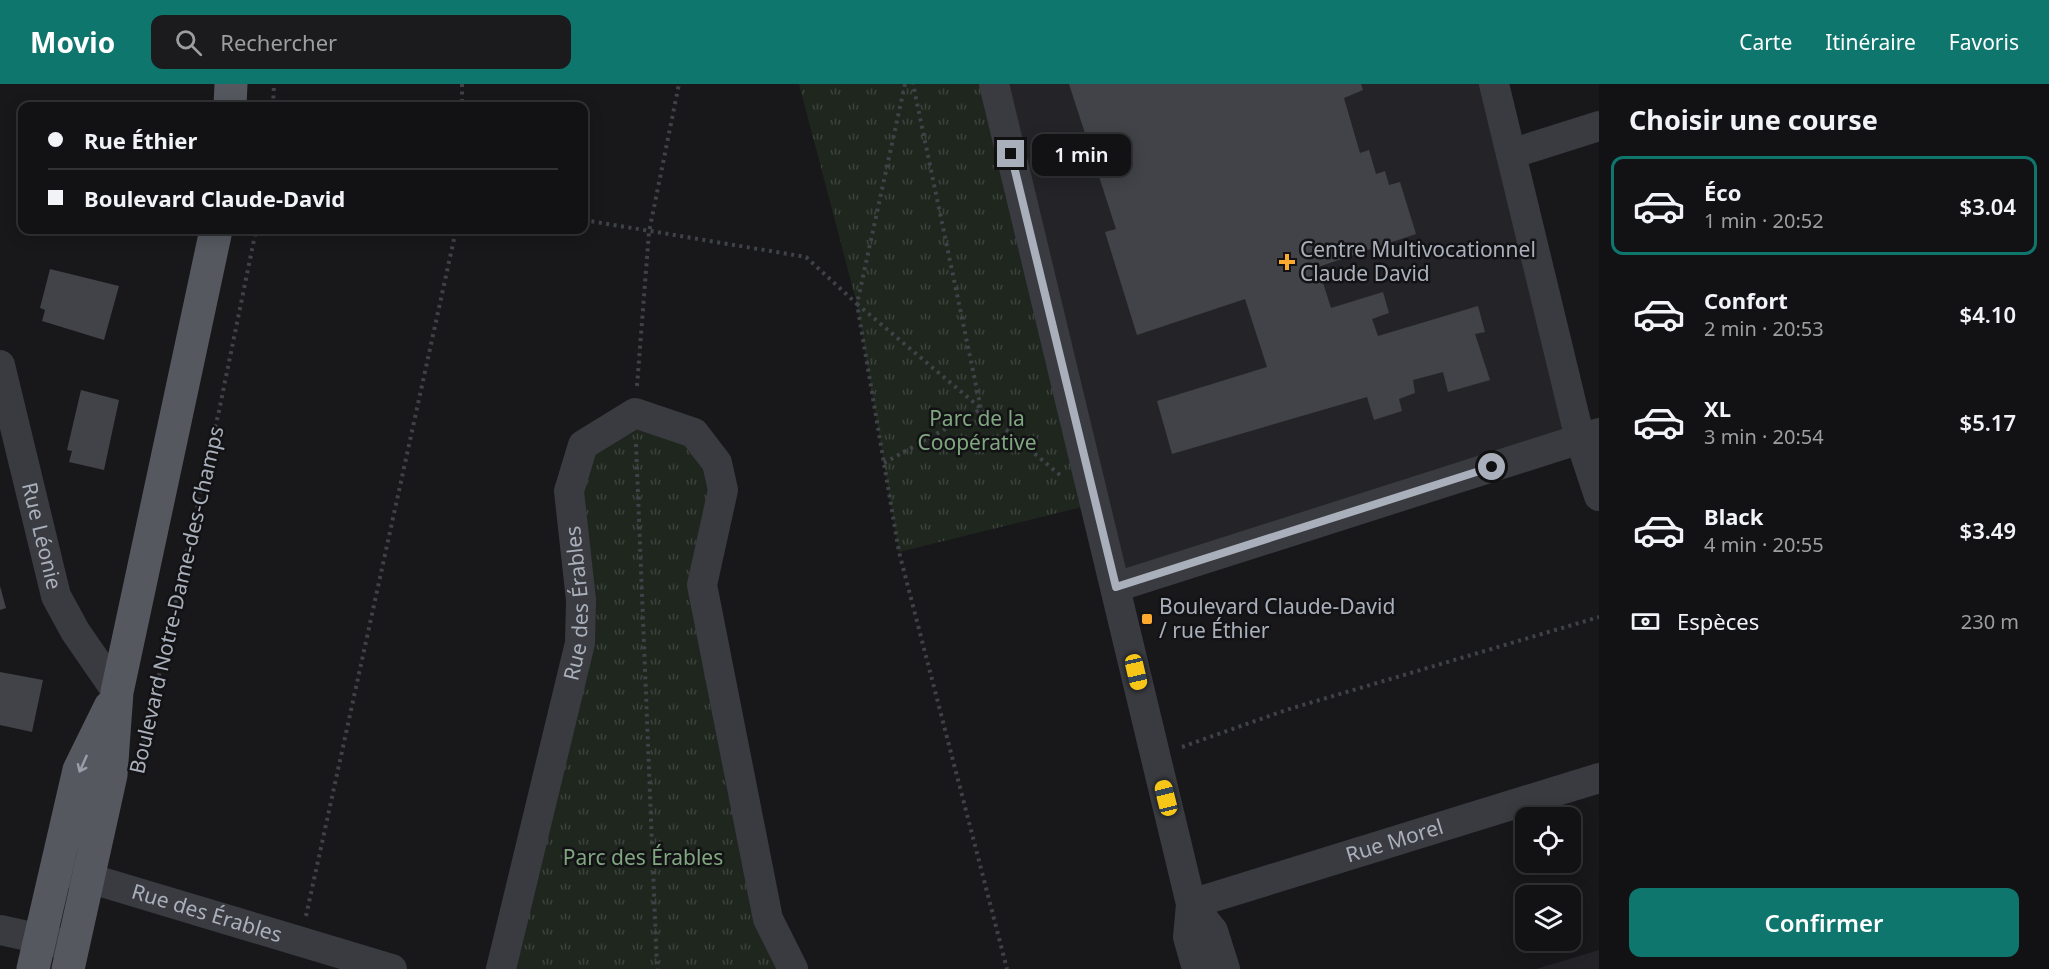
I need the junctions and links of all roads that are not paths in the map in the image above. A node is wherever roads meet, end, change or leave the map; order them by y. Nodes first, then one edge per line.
1 (231, 84) edge
2 (994, 84) edge
3 (1494, 84) edge
4 (230, 102) edge
5 (1599, 126) edge
6 (1511, 154) junction
7 (215, 234) edge
8 (0, 364) edge
9 (1590, 436) edge
10 (1599, 496) edge
11 (1116, 587) junction
12 (117, 692) junction
13 (1599, 778) edge
14 (72, 873) junction
15 (1191, 903) junction
16 (0, 930) edge
17 (36, 954) edge
18 (71, 957) edge
19 (392, 969) edge
20 (501, 969) edge
21 (793, 969) edge
22 (1197, 969) edge
23 (1225, 969) edge

1 - 4 main road
2 - 11 street
3 - 6 street
5 - 6 street
6 - 9 street
7 - 12 main road, Boulevard Notre-Dame-des-Champs
8 - 12 street, Rue Léonie
9 - 10 street
9 - 11 street
11 - 15 street
12 - 14 main road, Boulevard Notre-Dame-des-Champs
13 - 15 street, Rue Morel
14 - 17 main road, Boulevard Notre-Dame-des-Champs
14 - 18 main road, Boulevard Notre-Dame-des-Champs
14 - 19 street, Rue des Érables
15 - 22 street
15 - 23 street
16 - 17 street
17 - 18 street
20 - 21 street, Rue des Érables

